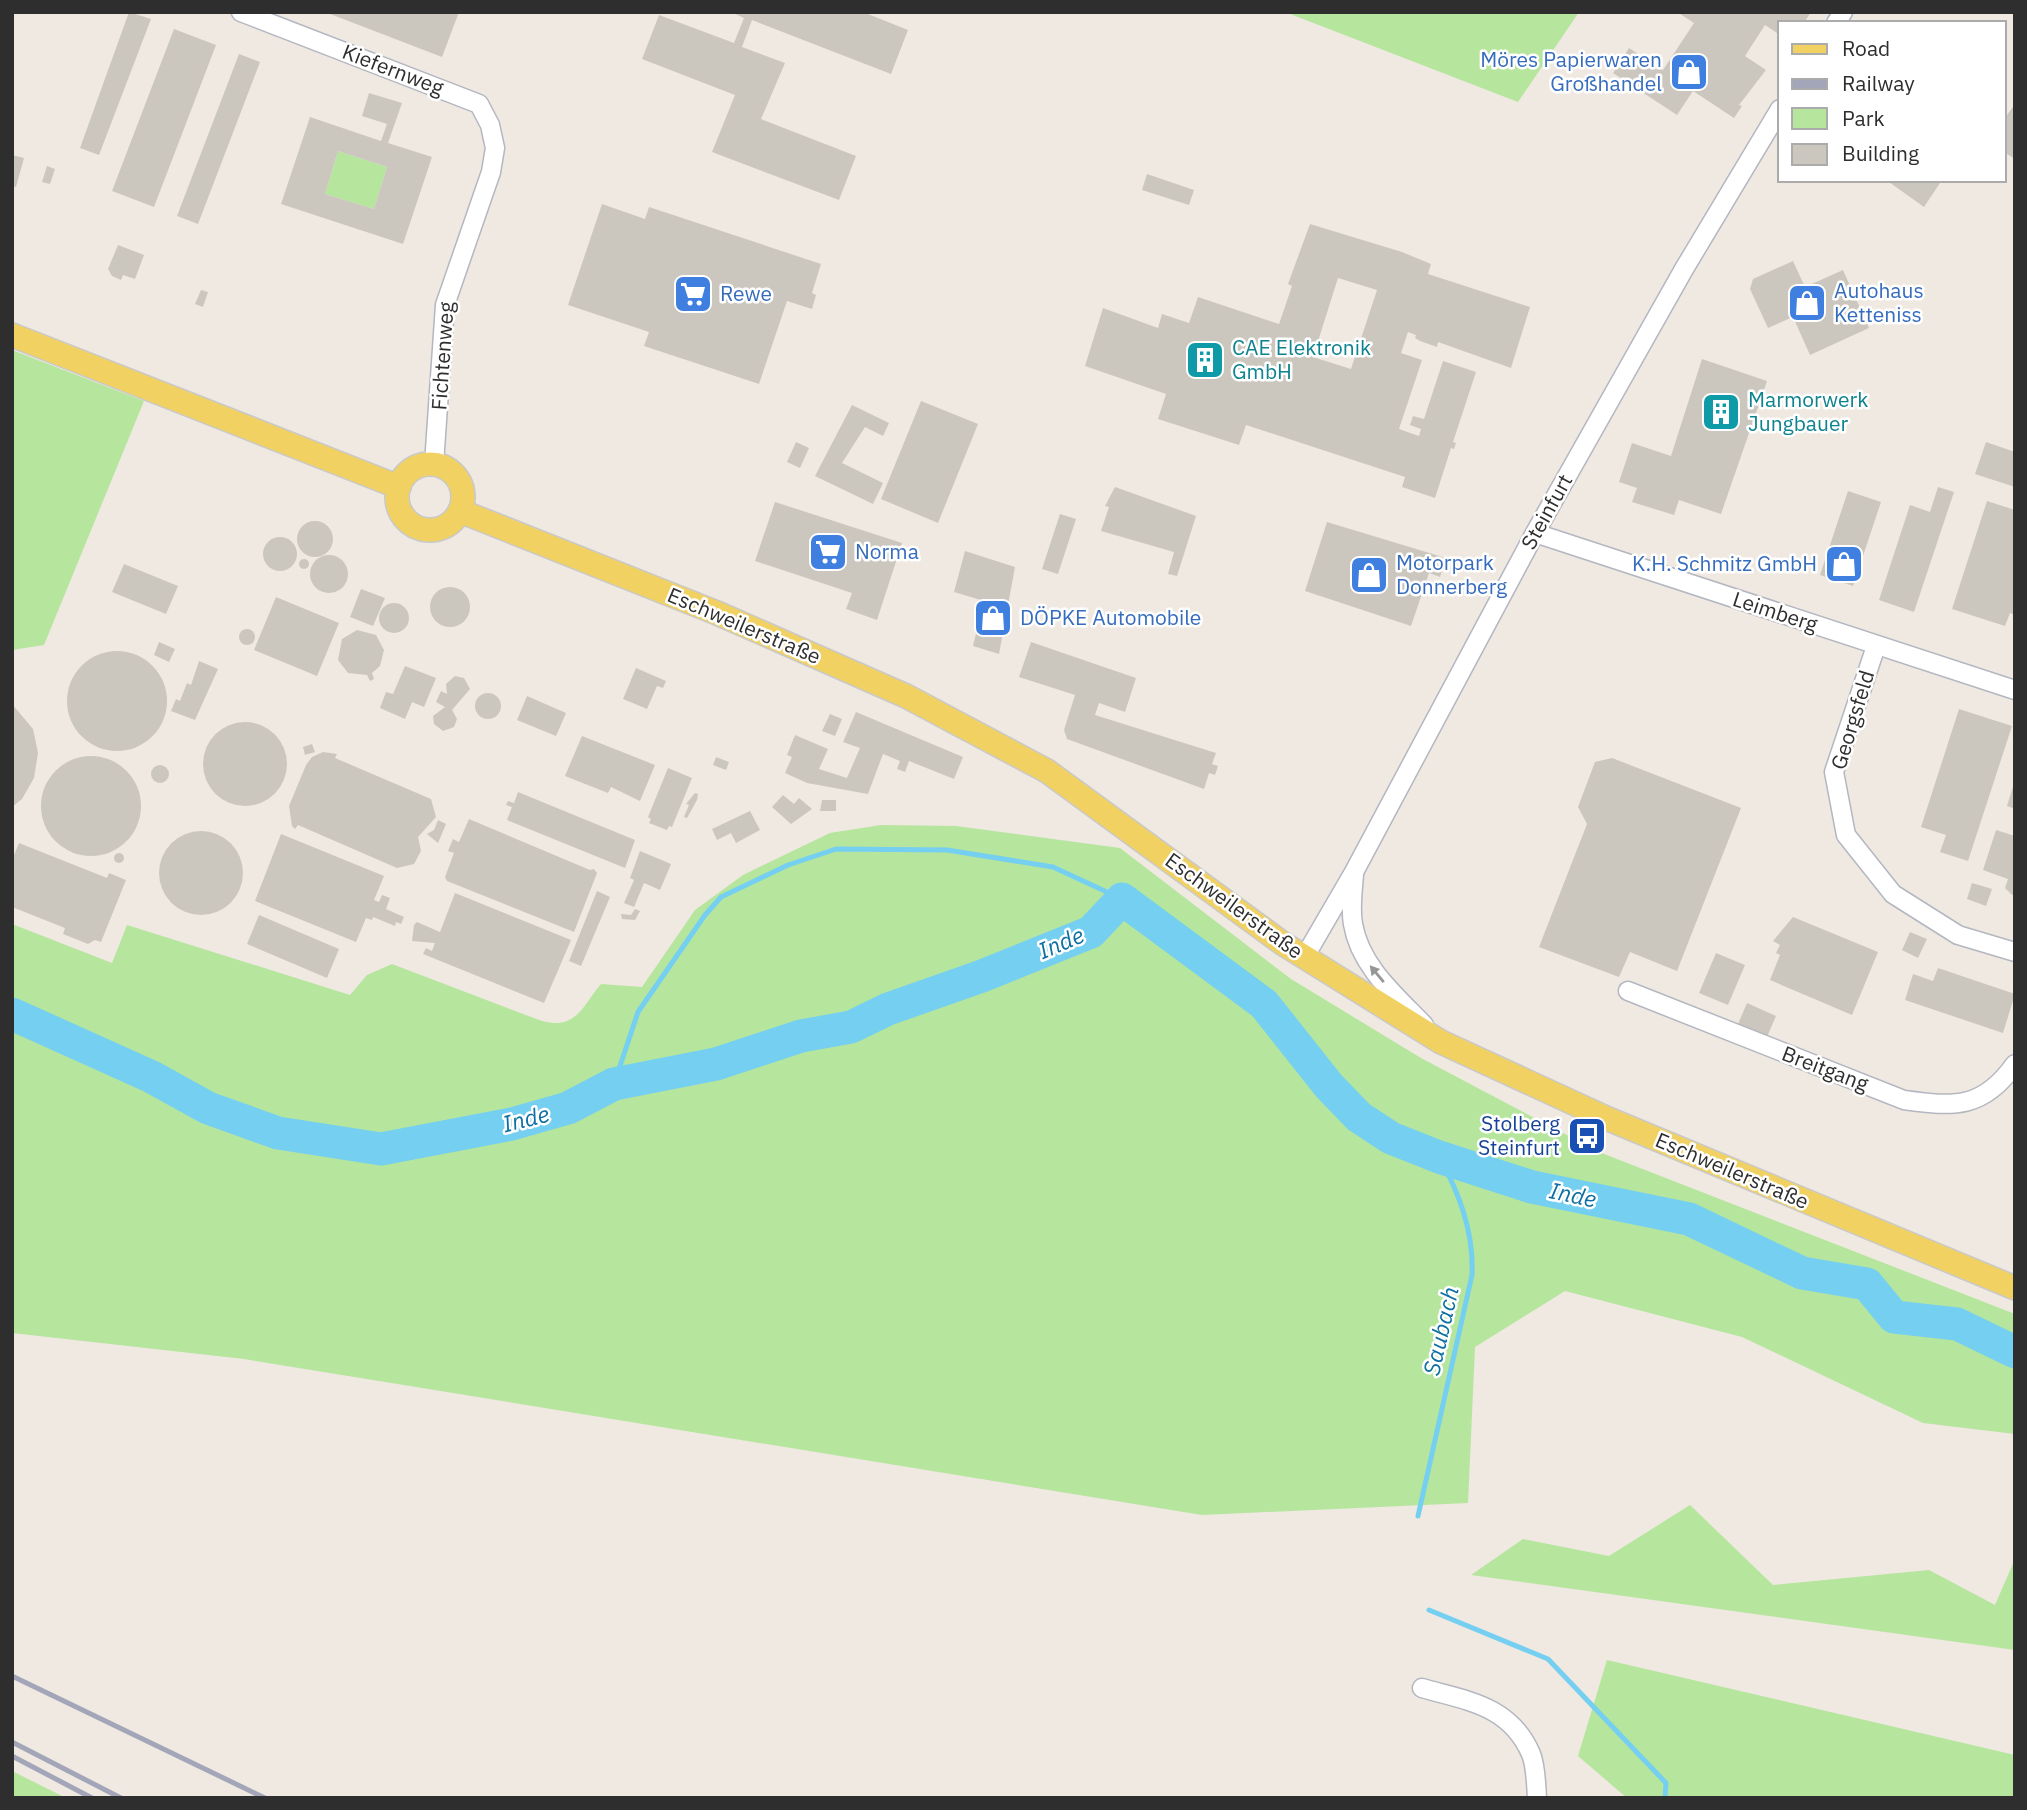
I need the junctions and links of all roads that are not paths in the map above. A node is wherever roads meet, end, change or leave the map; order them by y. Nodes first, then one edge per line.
1 (241, 12) edge
2 (1778, 112) edge
3 (491, 172) joint
4 (12, 335) edge
5 (434, 464) junction
6 (399, 487) junction
7 (460, 511) junction
8 (1535, 533) junction
9 (1876, 646) junction
10 (2015, 691) edge
11 (1354, 872) junction
12 (2015, 952) edge
13 (1304, 958) junction
14 (1628, 991) dead end
15 (1441, 1042) junction
16 (2015, 1064) edge
17 (2015, 1288) edge
18 (1422, 1688) dead end
19 (1537, 1798) edge

1 - 3 street, Kiefernweg
2 - 8 street, Steinfurt
3 - 5 street, Fichtenweg
4 - 6 main road
5 - 6 main road
5 - 7 main road
6 - 7 main road
7 - 13 main road, Eschweilerstraße
8 - 9 street, Leimberg
8 - 11 street, Steinfurt
9 - 10 street, Leimberg
9 - 12 street, Georgsfeld
11 - 13 street, Steinfurt
15 -> 11 street
13 - 15 main road, Eschweilerstraße
14 - 16 street, Breitgang
15 - 17 main road, Eschweilerstraße
18 - 19 street

